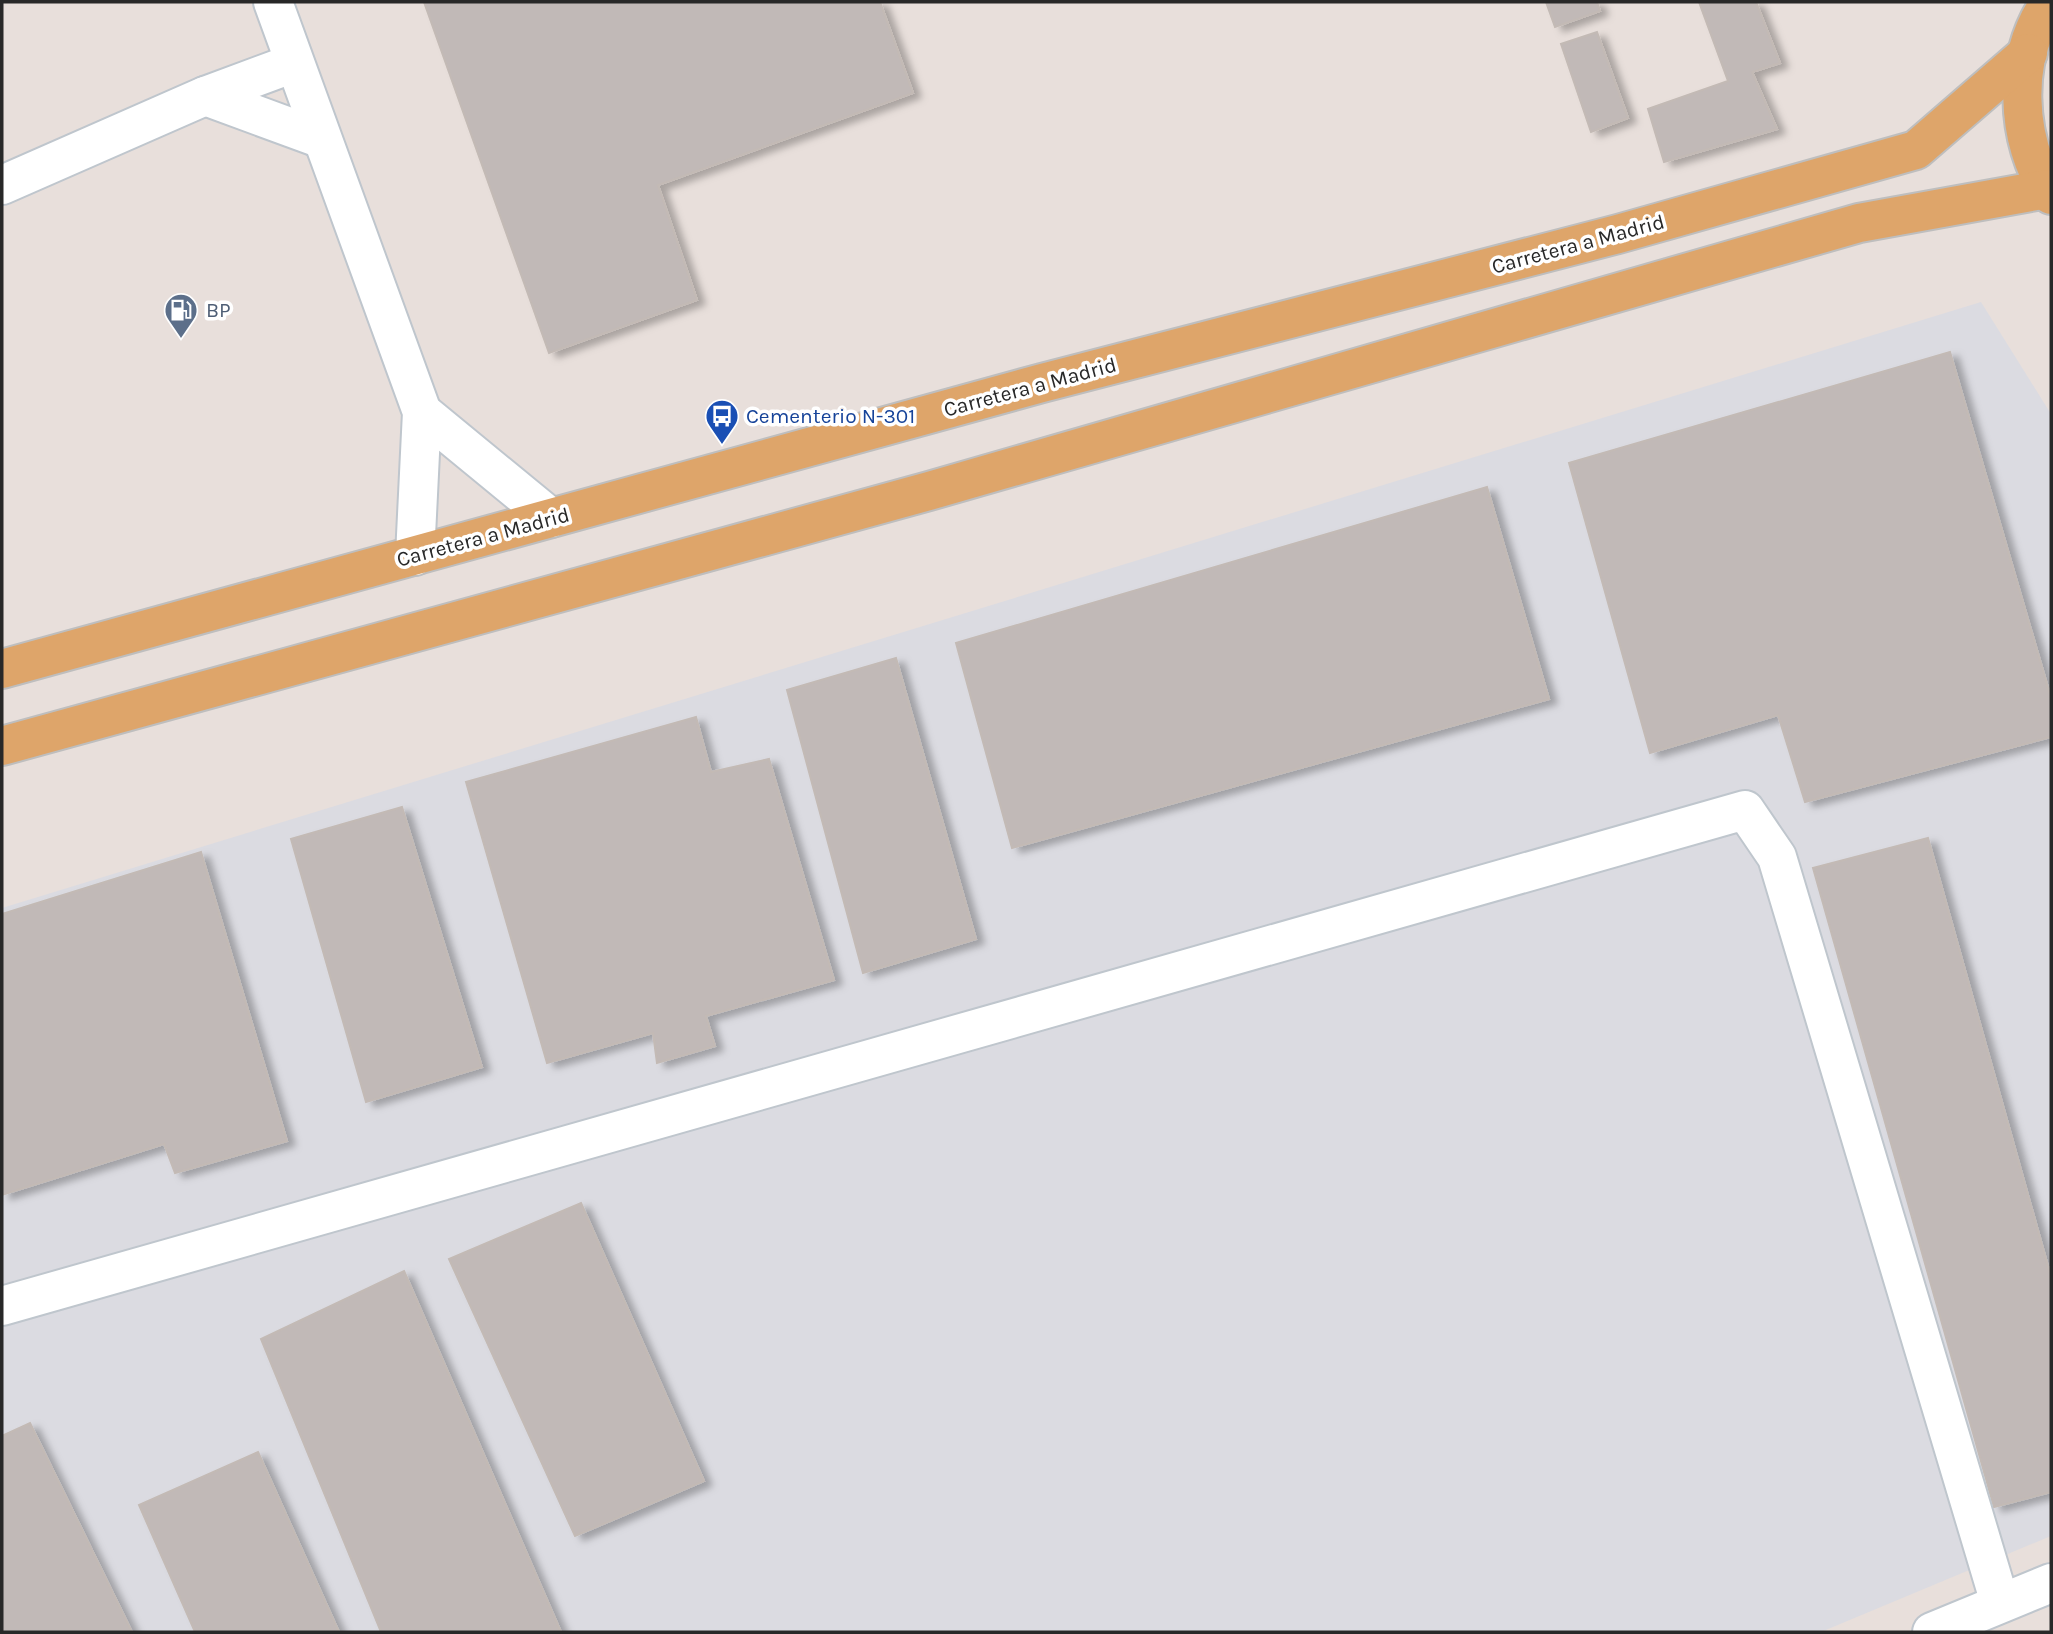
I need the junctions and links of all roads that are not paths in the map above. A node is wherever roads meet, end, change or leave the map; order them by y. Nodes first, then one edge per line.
1 (273, 2) edge
2 (2050, 2) edge
3 (2028, 53) junction
4 (294, 63) junction
5 (205, 96) junction
6 (322, 139) junction
7 (2, 185) edge
8 (2049, 192) edge
9 (422, 412) junction
10 (551, 518) junction
11 (415, 555) junction
12 (2, 669) edge
13 (2, 746) edge
14 (2, 1306) edge
15 (2051, 1583) edge
16 (2000, 1603) junction
17 (1932, 1632) edge

1 - 4 street
2 - 3 main road
3 - 8 main road
3 - 10 main road, Carretera a Madrid
4 - 5 street
4 - 6 street
5 - 6 street
5 - 7 street
6 - 9 street
8 - 13 main road
9 - 10 street
9 - 11 street
10 - 11 main road, Carretera a Madrid
11 - 12 main road, Carretera a Madrid
14 - 16 street
15 - 16 street
16 - 17 street

